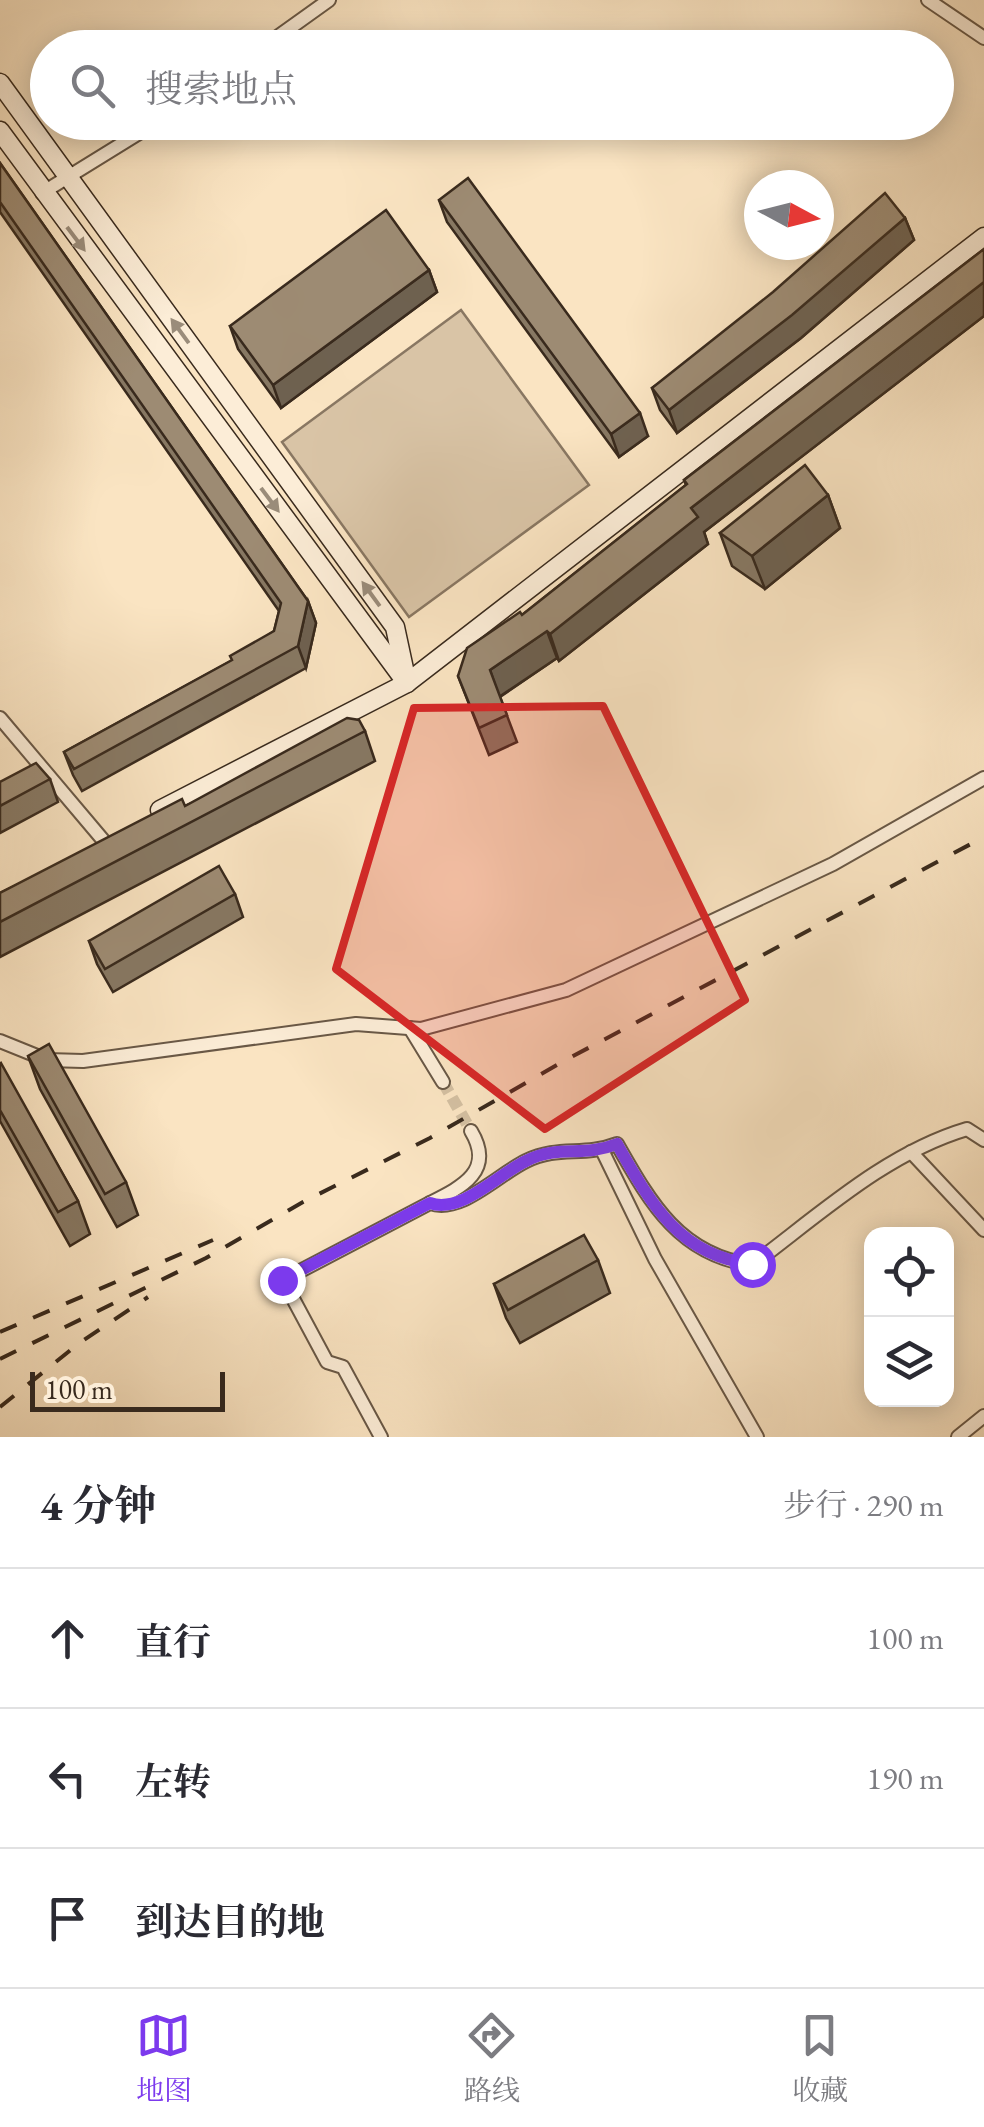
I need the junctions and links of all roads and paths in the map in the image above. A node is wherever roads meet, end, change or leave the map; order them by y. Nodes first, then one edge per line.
1 (329, 0) edge
2 (928, 0) edge
3 (287, 30) edge
4 (984, 38) edge
5 (0, 83) edge
6 (30, 124) edge
7 (0, 131) edge
8 (42, 140) edge
9 (133, 140) edge
10 (67, 175) junction
11 (42, 193) junction
12 (984, 238) edge
13 (406, 683) junction
14 (0, 718) edge
15 (984, 778) edge
16 (111, 835) joint
17 (410, 1028) junction
18 (0, 1041) edge
19 (443, 1082) tunnel mouth
20 (470, 1130) tunnel mouth
21 (984, 1140) edge
22 (602, 1150) junction
23 (912, 1152) junction
24 (430, 1203) junction
25 (984, 1230) edge
26 (984, 1416) edge
27 (381, 1437) edge
28 (757, 1437) edge
29 (958, 1437) edge

1 - 3 street
2 - 4 street
5 - 6 street
7 - 11 street
8 - 10 street
9 - 10 street
10 - 11 street
13 -> 10 street
11 -> 13 street
12 - 13 street
13 - 16 street
14 - 16 street
15 - 17 street
17 - 18 street
17 - 19 street
20 - 24 street
21 - 23 street
22 - 23 street
22 - 24 street
22 - 28 street
23 - 25 street
24 - 27 street
26 - 29 street

